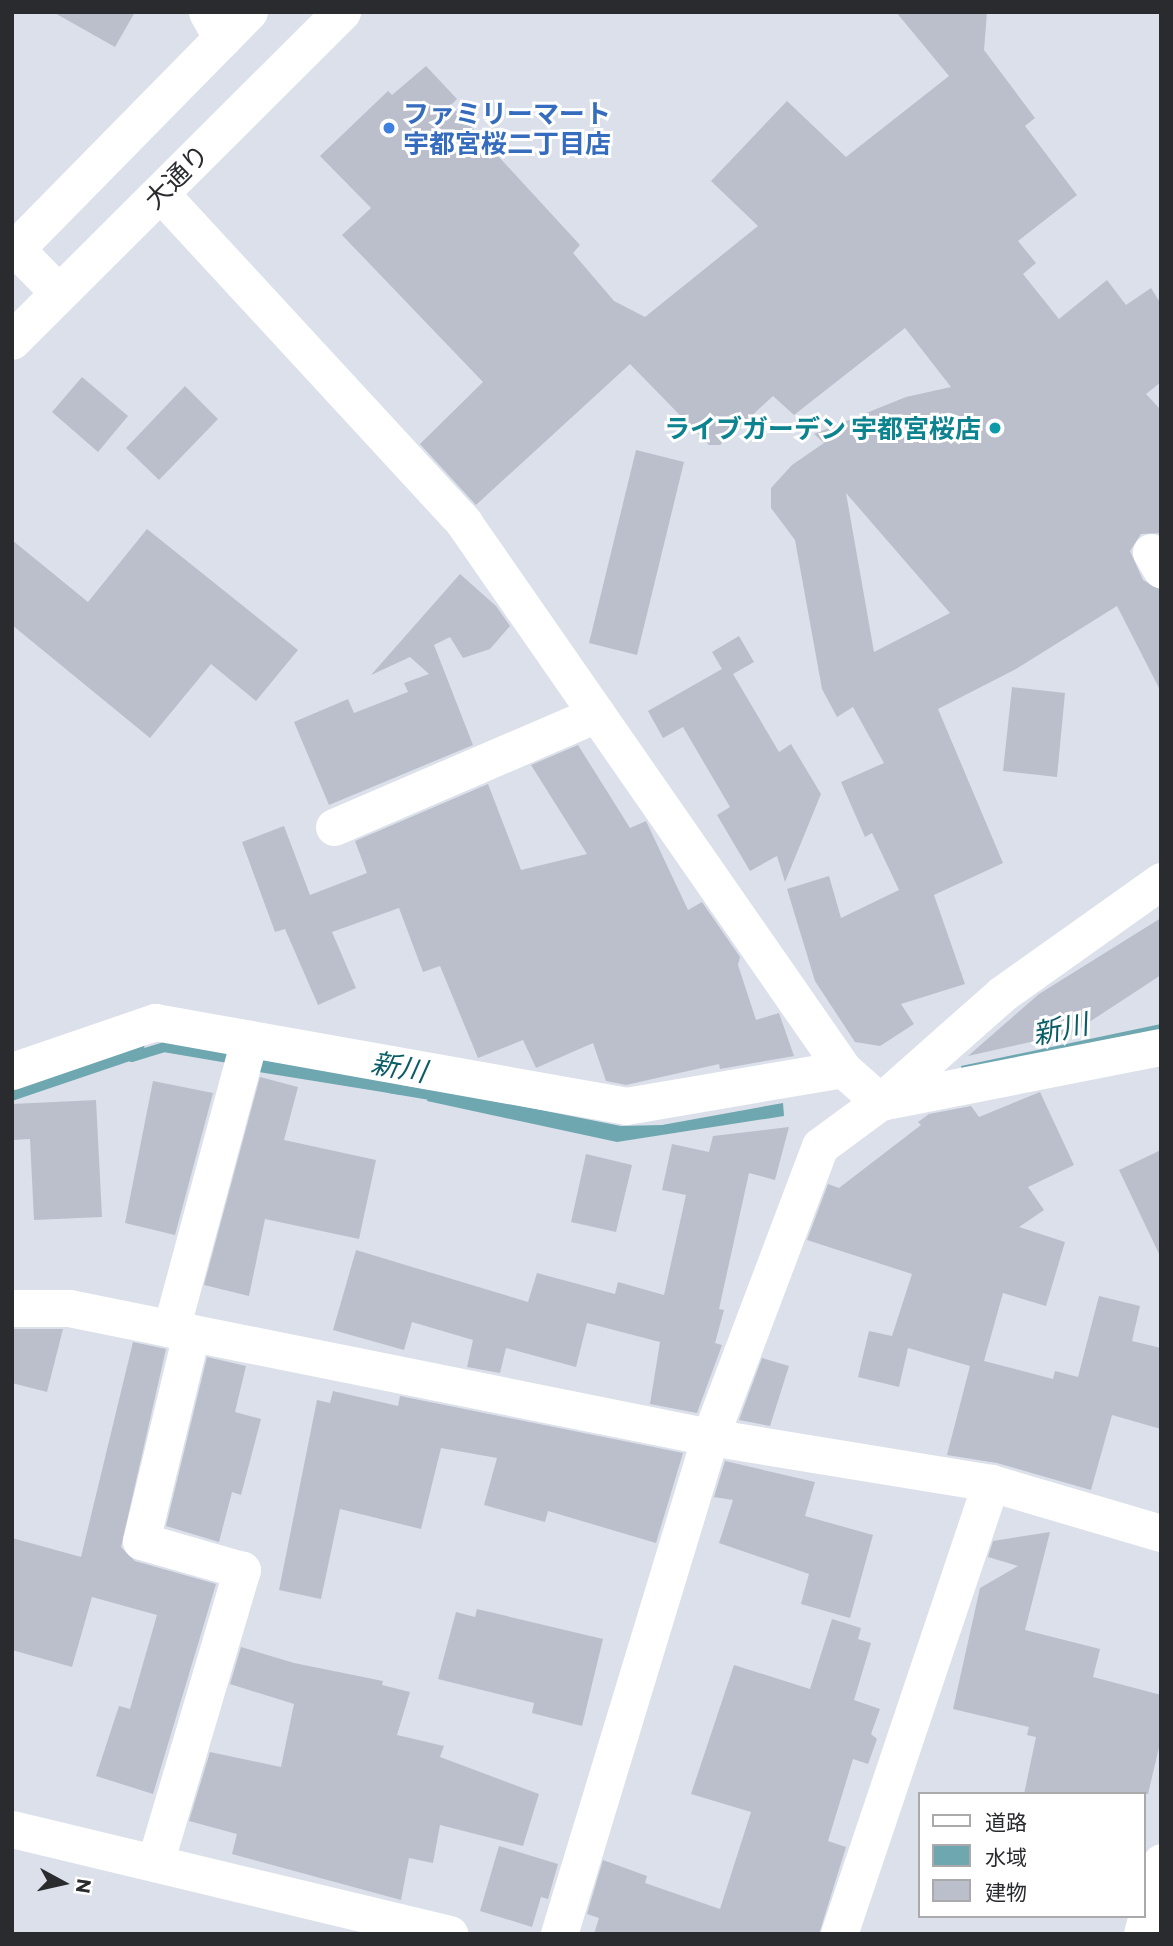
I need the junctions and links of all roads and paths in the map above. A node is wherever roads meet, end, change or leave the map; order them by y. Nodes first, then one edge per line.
1 (249, 12) edge
2 (342, 12) edge
3 (214, 26) edge
4 (160, 193) junction
5 (14, 249) edge
6 (59, 293) junction
7 (12, 341) edge
8 (597, 714) junction
9 (334, 827) dead end
10 (1161, 881) edge
11 (249, 1041) junction
12 (1161, 1047) edge
13 (843, 1069) junction
14 (12, 1071) edge
15 (880, 1102) junction
16 (12, 1308) edge
17 (181, 1332) junction
18 (710, 1437) junction
19 (991, 1483) junction
20 (1161, 1533) edge
21 (12, 1829) edge
22 (1161, 1862) edge
23 (155, 1863) junction
24 (450, 1934) edge
25 (559, 1934) edge
26 (839, 1934) edge
27 (1142, 1934) edge

1 - 3 highway
2 - 4 highway, 大通り
3 - 5 highway
4 - 6 highway, 大通り
4 - 8 street
5 - 6 street
6 - 7 highway, 大通り
8 - 9 street
8 - 13 street
10 - 15 street
11 - 13 street
11 - 14 street
11 - 17 street
12 - 15 street
13 - 15 street
15 - 18 street
16 - 17 street
17 - 18 street
17 - 23 street
18 - 19 street
18 - 25 street
19 - 20 street
19 - 26 street
21 - 23 street
22 - 27 street
23 - 24 street

